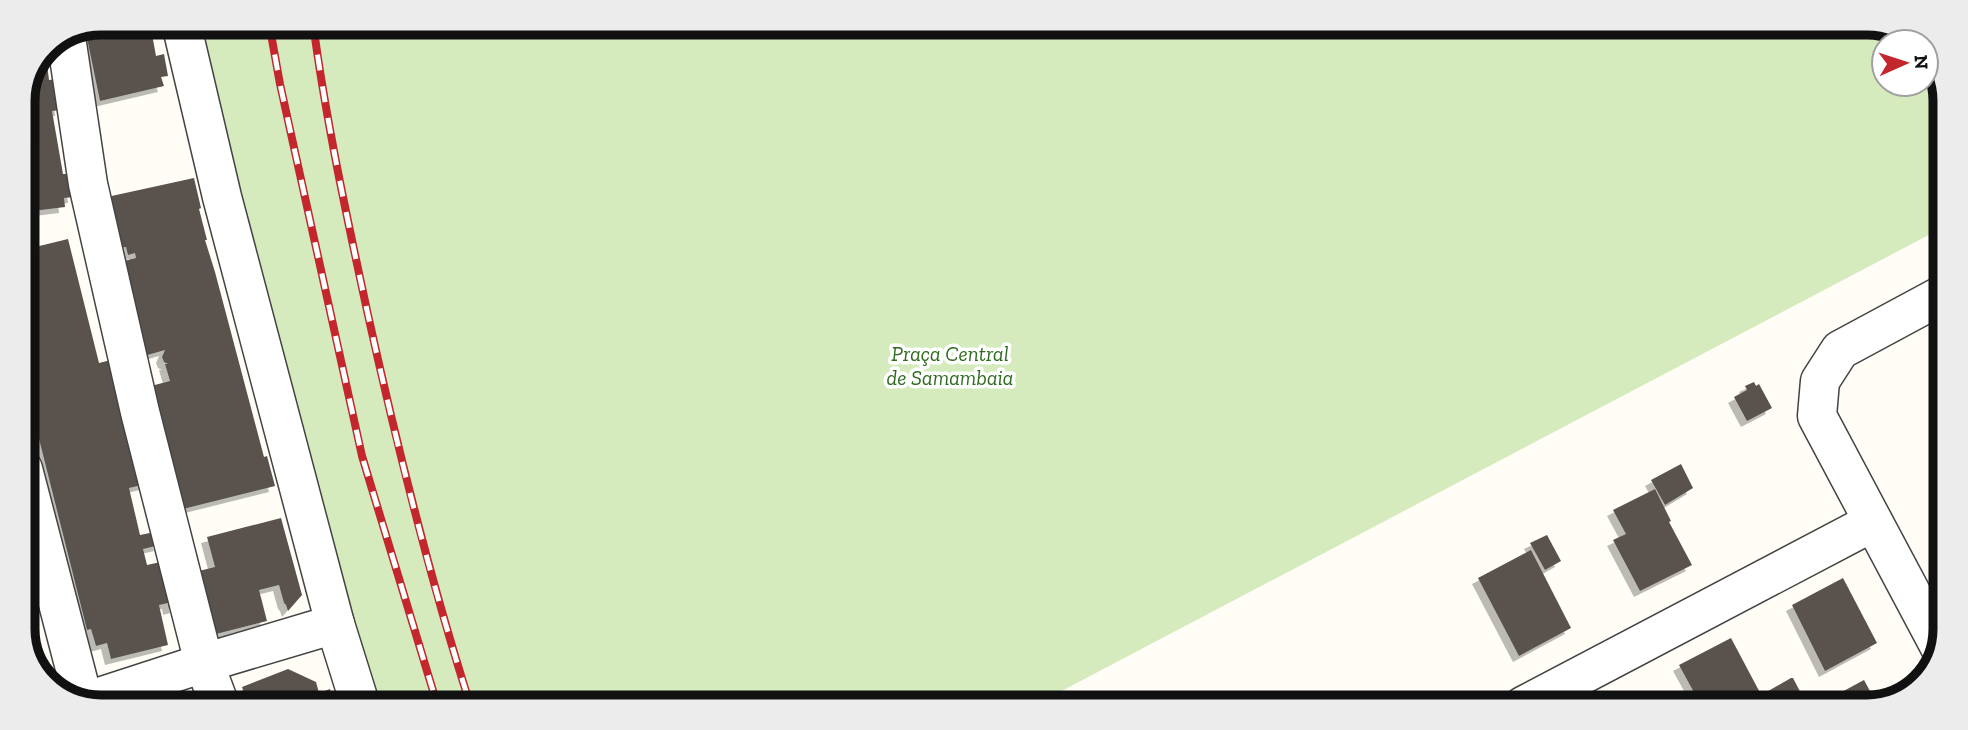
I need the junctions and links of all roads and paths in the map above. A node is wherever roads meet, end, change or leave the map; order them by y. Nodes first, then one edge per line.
1 (184, 35) edge
2 (67, 44) edge
3 (1933, 300) edge
4 (35, 520) edge
5 (1873, 523) junction
6 (335, 624) junction
7 (1933, 634) edge
8 (204, 663) junction
9 (75, 689) edge
10 (84, 692) edge
11 (216, 695) edge
12 (357, 695) edge
13 (1544, 695) edge

1 - 6 street
2 - 8 street
3 - 5 street
4 - 9 street
5 - 7 street
5 - 13 street
6 - 8 street
6 - 12 street
8 - 10 street
8 - 11 street

